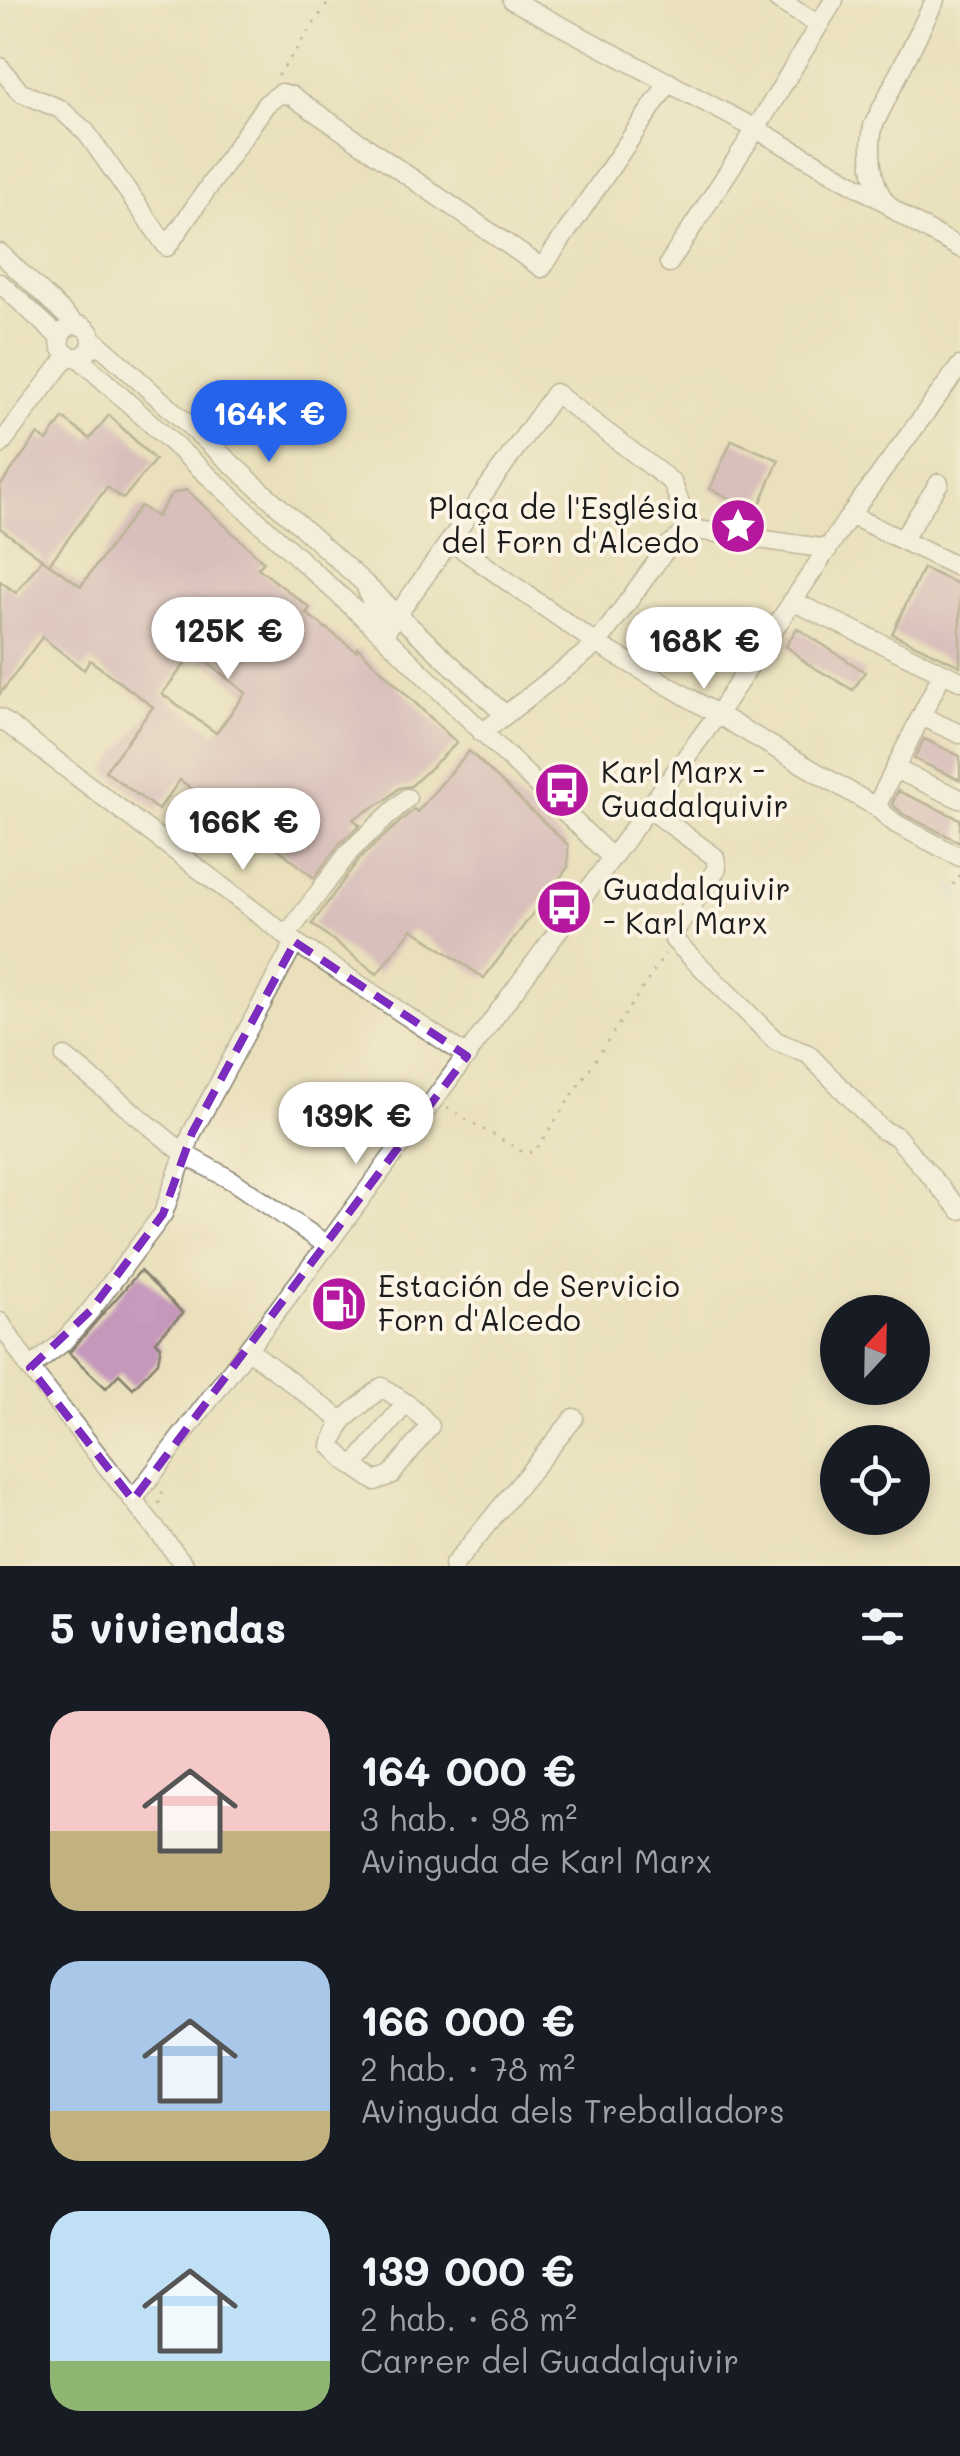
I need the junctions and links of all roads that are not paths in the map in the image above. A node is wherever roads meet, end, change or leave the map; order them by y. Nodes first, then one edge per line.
1 (512, 0) edge
2 (778, 0) edge
3 (834, 0) edge
4 (935, 0) edge
5 (819, 25) junction
6 (0, 67) edge
7 (670, 82) junction
8 (756, 128) junction
9 (885, 202) junction
10 (960, 248) edge
11 (0, 253) edge
12 (669, 263) dead end
13 (0, 282) edge
14 (76, 325) junction
15 (92, 338) junction
16 (69, 350) junction
17 (960, 366) edge
18 (0, 446) edge
19 (939, 482) dead end
20 (850, 515) junction
21 (690, 528) junction
22 (902, 540) junction
23 (452, 542) junction
24 (828, 548) junction
25 (960, 568) edge
26 (365, 584) junction
27 (792, 601) junction
28 (399, 615) junction
29 (383, 635) junction
30 (597, 644) junction
31 (951, 677) edge
32 (505, 714) junction
33 (717, 715) junction
34 (921, 716) junction
35 (0, 718) edge
36 (482, 733) junction
37 (960, 734) edge
38 (895, 769) junction
39 (408, 798) dead end
40 (960, 799) edge
41 (876, 807) junction
42 (648, 808) junction
43 (960, 857) edge
44 (612, 858) junction
45 (291, 939) junction
46 (64, 1056) dead end
47 (467, 1056) junction
48 (186, 1155) junction
49 (960, 1210) edge
50 (327, 1246) junction
51 (0, 1322) edge
52 (249, 1350) junction
53 (30, 1368) junction
54 (406, 1403) junction
55 (574, 1418) dead end
56 (342, 1420) junction
57 (354, 1466) junction
58 (133, 1500) junction
59 (185, 1566) edge
60 (453, 1566) edge

1 - 7 street
2 - 5 street
3 - 5 street
4 - 9 street
5 - 8 street
6 - 7 street
7 - 8 street
8 - 9 street
8 - 12 street
9 - 10 street
11 - 14 street
13 - 16 street
14 - 15 street
14 - 16 street
15 - 16 street
15 - 26 street
16 - 18 street
16 - 29 street
17 - 20 street
19 - 22 street
20 - 22 street
20 - 24 street
21 - 23 street
21 - 24 street
21 - 30 street
22 - 25 street
23 - 28 street
23 - 30 street
24 - 27 street
26 - 28 street
26 - 29 street
27 - 31 street
27 - 33 street
28 - 29 street
28 - 32 street
29 - 36 street
30 - 32 street
30 - 33 street
31 - 34 street
32 - 36 street
33 - 41 street
33 - 42 street
34 - 37 street
34 - 38 street
35 - 45 street
36 - 44 street
38 - 40 street
38 - 41 street
39 - 45 street
41 - 43 street
42 - 44 street
42 - 49 street
44 - 47 street
45 - 47 street
45 - 48 street
46 - 48 street
47 - 50 street
48 - 50 street
48 - 53 street
50 - 52 street
51 - 53 street
52 - 56 street
52 - 58 street
53 - 58 street
54 - 56 street
54 - 57 street
54 - 57 street
55 - 60 street
56 - 57 street
58 - 59 street

